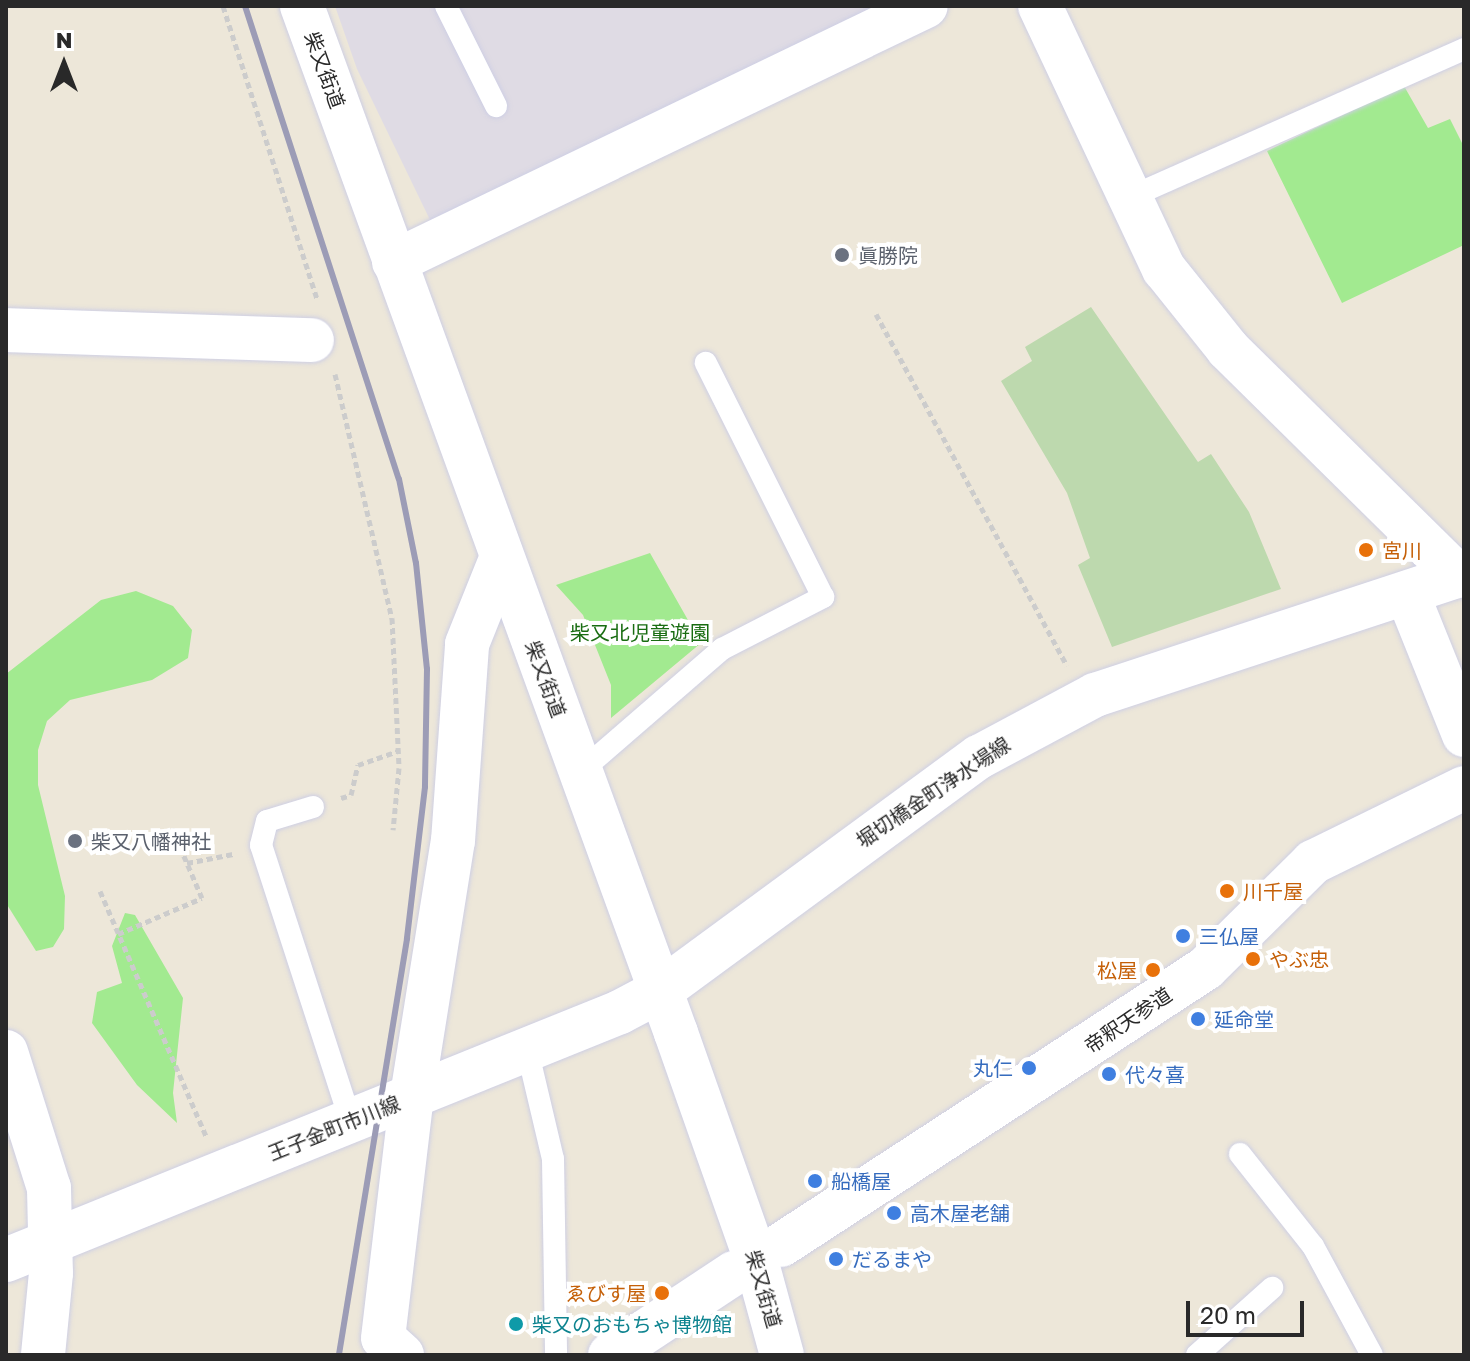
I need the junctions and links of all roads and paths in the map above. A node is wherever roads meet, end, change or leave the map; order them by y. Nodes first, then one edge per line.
1 (223, 6) edge
2 (302, 6) edge
3 (446, 6) edge
4 (926, 6) edge
5 (1040, 6) edge
6 (1464, 49) edge
7 (496, 106) dead end
8 (1128, 198) junction
9 (394, 262) junction
10 (876, 314) dead end
11 (6, 330) edge
12 (322, 338) junction
13 (706, 363) dead end
14 (501, 559) junction
15 (1461, 575) edge
16 (1407, 593) junction
17 (1072, 674) dead end
18 (1464, 735) edge
19 (398, 751) junction
20 (580, 772) junction
21 (1464, 788) edge
22 (313, 807) joint
23 (172, 828) dead end
24 (393, 830) dead end
25 (261, 845) junction
26 (187, 863) junction
27 (100, 891) dead end
28 (118, 934) junction
29 (660, 991) junction
30 (527, 1049) junction
31 (6, 1052) edge
32 (412, 1096) junction
33 (351, 1122) junction
34 (212, 1151) dead end
35 (1240, 1154) dead end
36 (53, 1241) junction
37 (781, 1245) dead end
38 (6, 1260) edge
39 (734, 1273) dead end
40 (1272, 1288) dead end
41 (43, 1355) edge
42 (402, 1355) edge
43 (556, 1355) edge
44 (610, 1355) edge
45 (782, 1355) edge
46 (1197, 1355) edge
47 (1372, 1355) edge

1 - 12 path
2 - 9 street, 柴又街道
3 - 7 lane
4 - 9 street
5 - 8 street
6 - 8 lane
8 - 15 street
9 - 14 street, 柴又街道
10 - 17 path
11 - 12 street
12 - 19 path
13 - 20 lane
14 - 20 street, 柴又街道
14 - 32 street
15 - 16 street, 堀切橋金町浄水場線
16 - 18 street
16 - 29 street, 堀切橋金町浄水場線
19 - 22 path
19 - 24 path
20 - 29 street, 柴又街道
21 - 37 street, 帝釈天参道
22 - 25 lane
23 - 26 path
25 - 26 path
25 - 33 lane
26 - 28 path
27 - 28 path
28 - 34 path
29 - 30 street, 王子金町市川線
29 - 45 street, 柴又街道
30 - 32 street, 王子金町市川線
30 - 43 lane
31 - 36 street
32 - 33 street, 王子金町市川線
32 - 42 street
33 - 36 street, 王子金町市川線
35 - 47 lane
36 - 38 street, 王子金町市川線
36 - 41 street
39 - 44 street
40 - 46 lane

